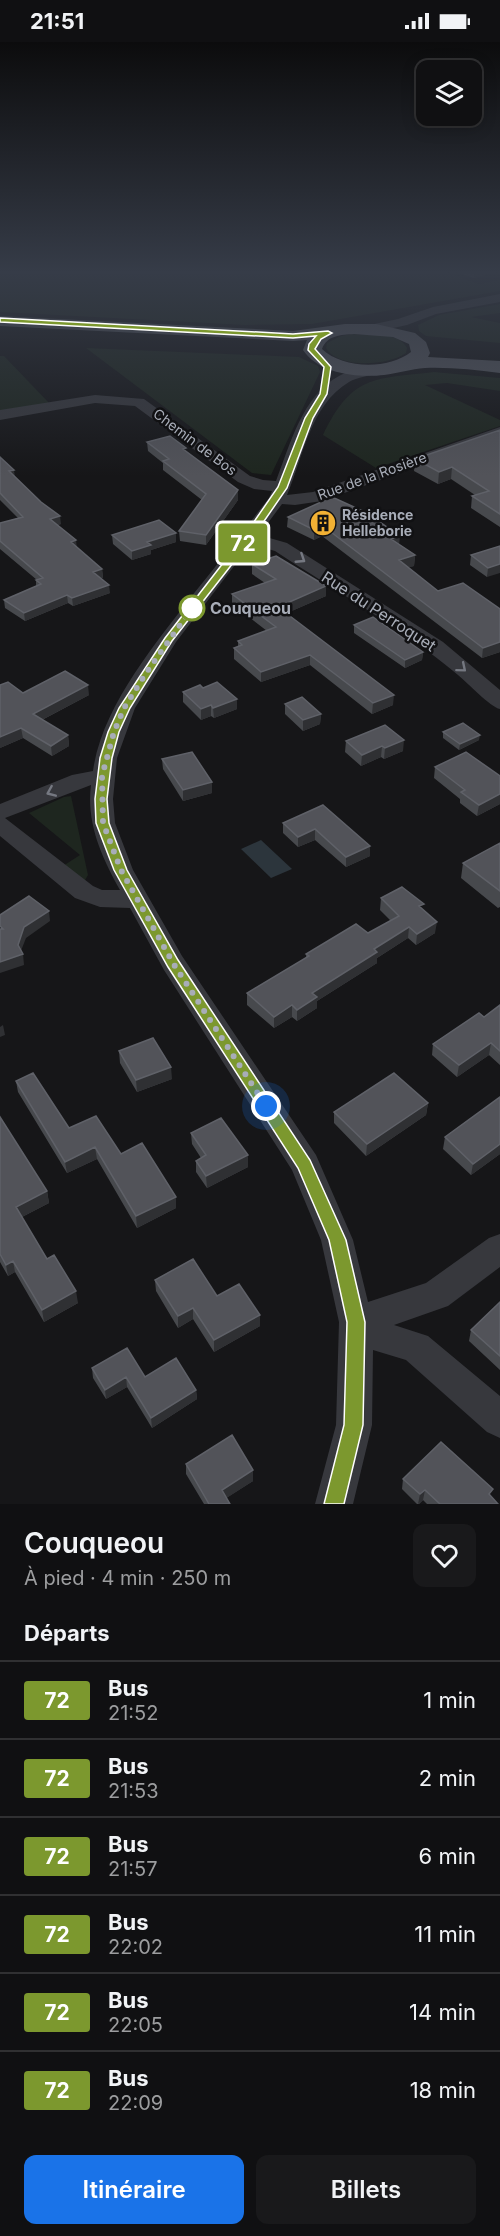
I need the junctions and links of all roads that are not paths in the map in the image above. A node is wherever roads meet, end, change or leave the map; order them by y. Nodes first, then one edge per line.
1 (119, 340) edge
2 (318, 340) edge
3 (415, 340) edge
4 (424, 340) edge
5 (500, 352) edge
6 (319, 358) junction
7 (408, 363) junction
8 (500, 367) edge
9 (375, 370) junction
10 (324, 394) junction
11 (0, 415) edge
12 (500, 432) edge
13 (280, 493) junction
14 (248, 538) junction
15 (500, 703) edge
16 (102, 776) junction
17 (0, 811) edge
18 (0, 824) edge
19 (137, 900) junction
20 (500, 1248) edge
21 (356, 1322) junction
22 (500, 1420) edge
23 (334, 1504) edge

1 - 6 main road
2 - 6 main road
3 - 7 main road
4 - 5 main road
6 - 9 main road
6 - 10 street
7 - 8 main road
7 - 9 main road
9 - 10 street
10 - 13 street
11 - 13 street, Chemin de Bos
12 - 13 street, Rue de la Rosière
13 - 14 street
14 -> 15 street, Rue du Perroquet
14 - 16 street
16 -> 17 street
16 - 19 street
18 - 19 street
19 - 21 street
20 - 21 street
21 - 22 street
21 - 23 street

